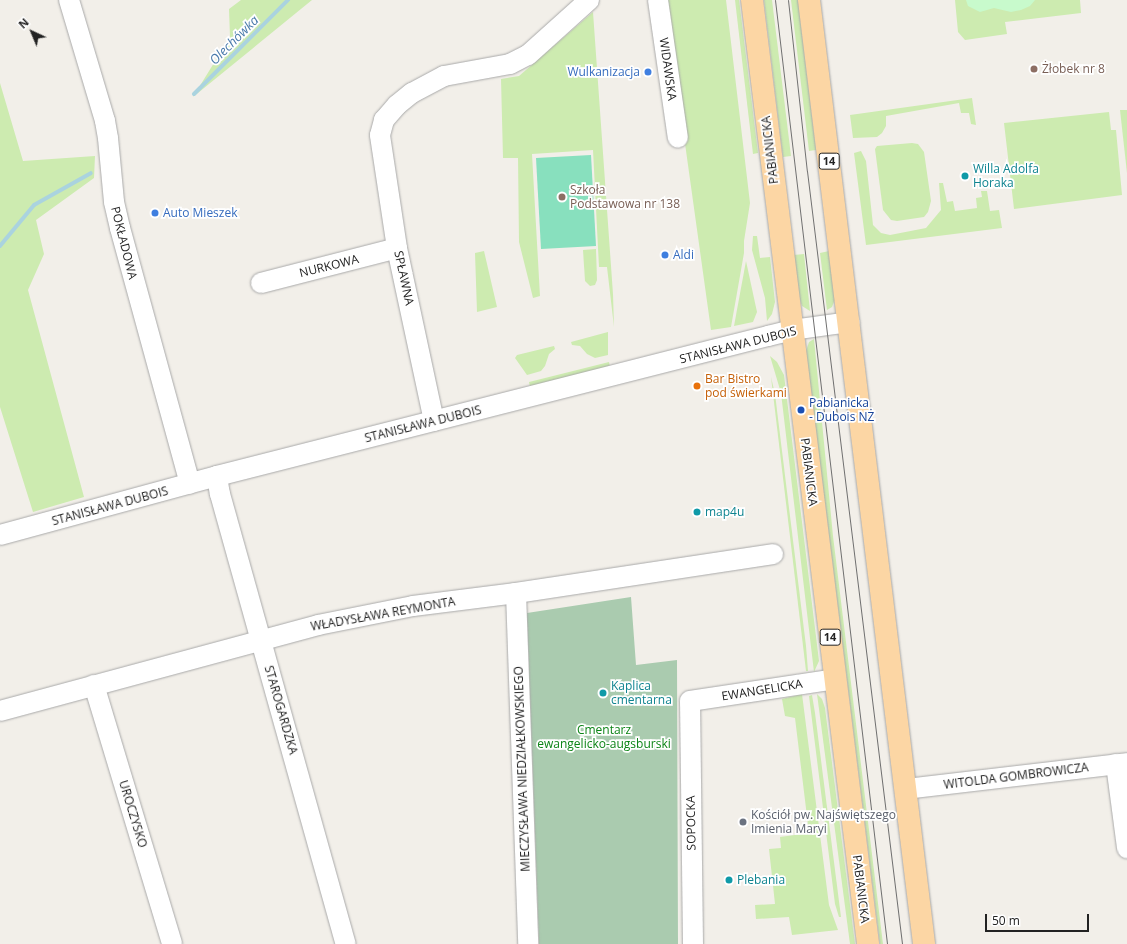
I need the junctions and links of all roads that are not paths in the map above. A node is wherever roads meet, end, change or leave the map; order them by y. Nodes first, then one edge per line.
1 (69, 0) edge
2 (589, 0) edge
3 (658, 0) edge
4 (752, 0) edge
5 (809, 0) edge
6 (678, 138) dead end
7 (397, 248) junction
8 (260, 283) dead end
9 (849, 322) junction
10 (792, 330) junction
11 (434, 421) junction
12 (216, 476) junction
13 (190, 484) junction
14 (0, 535) edge
15 (774, 554) dead end
16 (516, 593) junction
17 (261, 640) junction
18 (835, 679) junction
19 (94, 685) junction
20 (690, 701) joint
21 (0, 711) edge
22 (1122, 764) edge
23 (906, 789) junction
24 (1127, 848) edge
25 (172, 944) edge
26 (346, 944) edge
27 (528, 944) edge
28 (693, 944) edge
29 (868, 944) edge
30 (924, 944) edge

1 - 13 street, POKŁADOWA
2 - 7 street, SPŁAWNA
3 - 6 street, WIDAWSKA
4 - 10 main road, PABIANICKA / 14
5 - 9 main road, 14
7 - 8 street, NURKOWA
7 - 11 street, SPŁAWNA
9 - 10 street, STANISŁAWA DUBOIS
9 - 23 main road, 14
10 - 11 street, STANISŁAWA DUBOIS
10 - 18 main road, PABIANICKA / 14
11 - 12 street, STANISŁAWA DUBOIS
12 - 13 street, STANISŁAWA DUBOIS
12 - 17 street, STAROGARDZKA
13 - 14 street, STANISŁAWA DUBOIS
15 - 16 street, WŁADYSŁAWA REYMONTA
16 - 17 street, WŁADYSŁAWA REYMONTA
16 - 27 street, MIECZYSŁAWA NIEDZIAŁKOWSKIEGO
17 - 19 street, WŁADYSŁAWA REYMONTA
17 - 26 street, STAROGARDZKA
18 - 20 street, EWANGELICKA
18 - 29 main road, PABIANICKA / 14
19 - 21 street, WŁADYSŁAWA REYMONTA
19 - 25 street, UROCZYSKO
20 - 28 street, SOPOCKA
22 - 23 street, WITOLDA GOMBROWICZA
22 - 24 street
23 - 30 main road, 14

